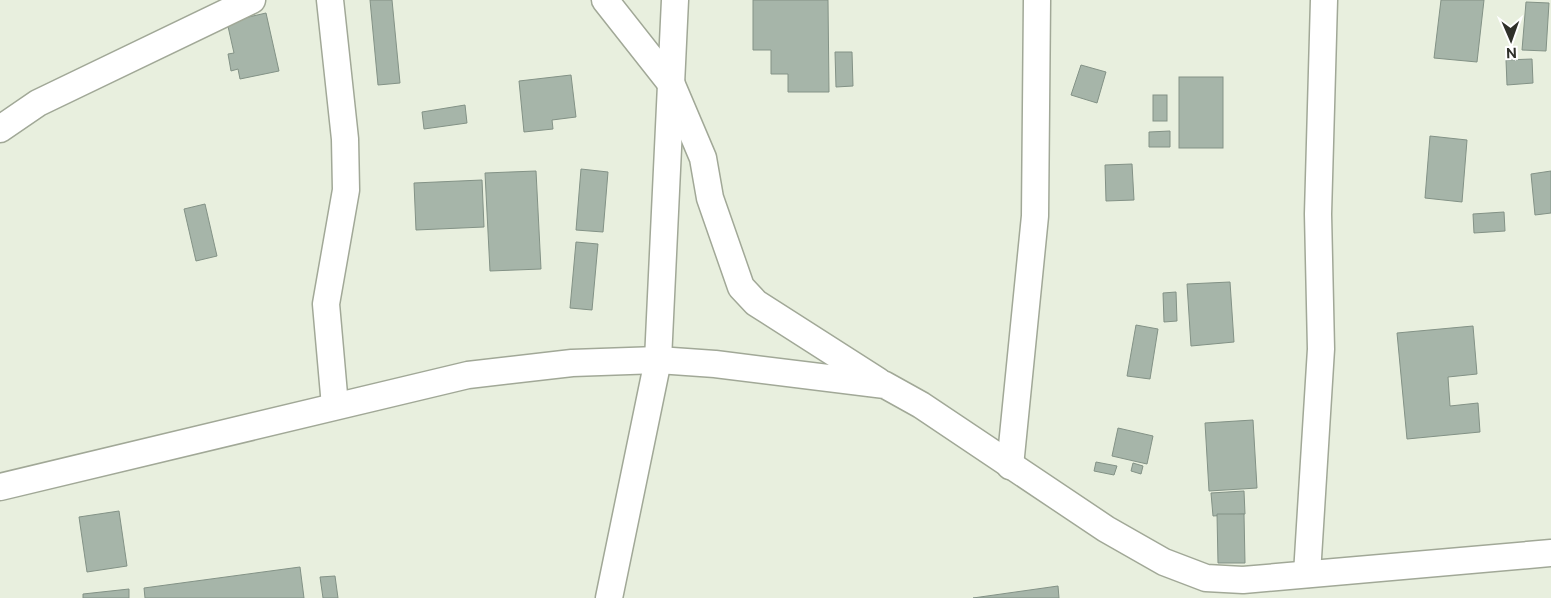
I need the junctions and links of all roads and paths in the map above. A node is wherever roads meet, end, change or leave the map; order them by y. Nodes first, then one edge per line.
1 (252, 0) edge
2 (330, 0) edge
3 (604, 0) edge
4 (675, 0) edge
5 (1037, 0) edge
6 (1324, 0) edge
7 (672, 85) junction
8 (0, 129) edge
9 (658, 360) junction
10 (885, 385) junction
11 (335, 406) junction
12 (1010, 466) junction
13 (0, 486) edge
14 (1551, 553) edge
15 (1307, 574) junction
16 (1206, 588) edge
17 (609, 598) edge

1 - 8 street
2 - 11 street
3 - 7 street
4 - 7 street
5 - 12 street
6 - 15 street
7 - 9 street
7 - 10 street
9 - 10 street
9 - 11 street
9 - 17 street
10 - 12 street
11 - 13 street
12 - 16 street
14 - 15 street
15 - 16 street

